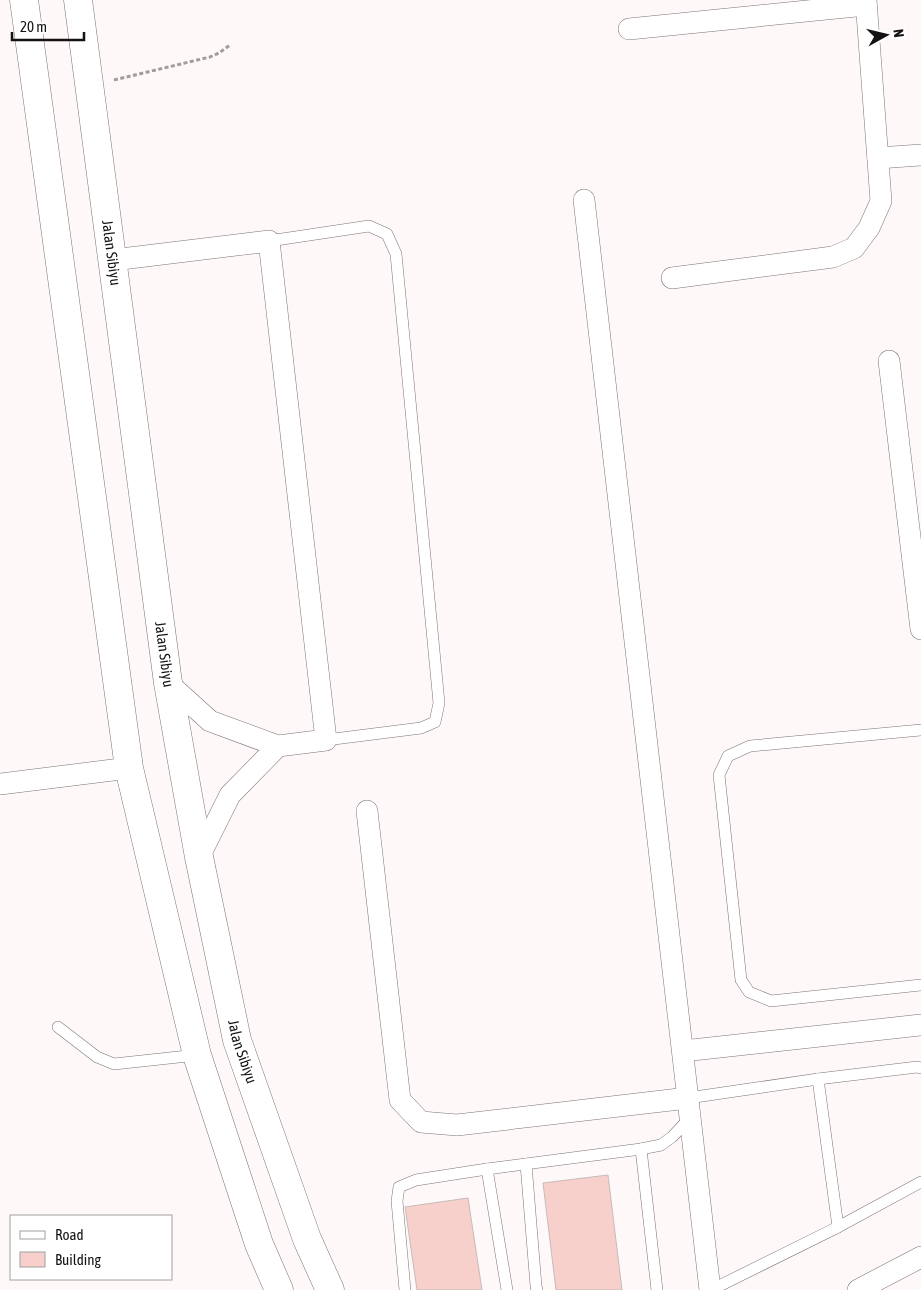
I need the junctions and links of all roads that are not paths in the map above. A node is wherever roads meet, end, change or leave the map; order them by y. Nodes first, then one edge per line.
1 (24, 0) edge
2 (78, 0) edge
3 (866, 3) edge
4 (629, 29) dead end
5 (921, 155) edge
6 (878, 158) junction
7 (584, 200) dead end
8 (269, 241) junction
9 (113, 260) junction
10 (672, 278) dead end
11 (889, 361) dead end
12 (916, 537) edge
13 (921, 629) edge
14 (168, 683) junction
15 (921, 730) edge
16 (326, 740) junction
17 (278, 746) junction
18 (129, 768) junction
19 (0, 784) edge
20 (368, 811) dead end
21 (199, 857) junction
22 (921, 985) edge
23 (921, 1025) edge
24 (58, 1027) dead end
25 (683, 1051) junction
26 (197, 1055) junction
27 (921, 1068) edge
28 (818, 1079) junction
29 (689, 1107) junction
30 (641, 1149) junction
31 (526, 1164) junction
32 (487, 1169) junction
33 (921, 1182) edge
34 (838, 1227) junction
35 (920, 1259) edge
36 (279, 1290) edge
37 (330, 1290) edge
38 (405, 1290) edge
39 (507, 1290) edge
40 (538, 1290) edge
41 (657, 1290) edge
42 (711, 1290) edge
43 (858, 1290) edge

1 - 18 main road
2 - 9 main road, Jalan Sibiyu
3 - 4 street
3 - 6 street
5 - 6 street
6 - 10 street
7 - 25 street
8 - 9 street
8 - 16 street
8 - 16 lane
9 - 14 main road, Jalan Sibiyu
11 - 12 street
12 - 13 street
14 - 17 street
14 - 21 main road, Jalan Sibiyu
15 - 22 lane
16 - 17 street
17 - 21 street
18 - 19 street
18 - 26 main road
20 - 29 street
21 - 37 main road, Jalan Sibiyu
23 - 25 street
24 - 26 lane
25 - 29 street
26 - 36 main road
27 - 28 lane
28 - 29 lane
28 - 34 lane
29 - 30 lane
29 - 42 street
30 - 31 lane
30 - 41 lane
31 - 32 lane
31 - 40 lane
32 - 38 lane
32 - 39 lane
33 - 34 lane
34 - 42 lane
35 - 43 street

